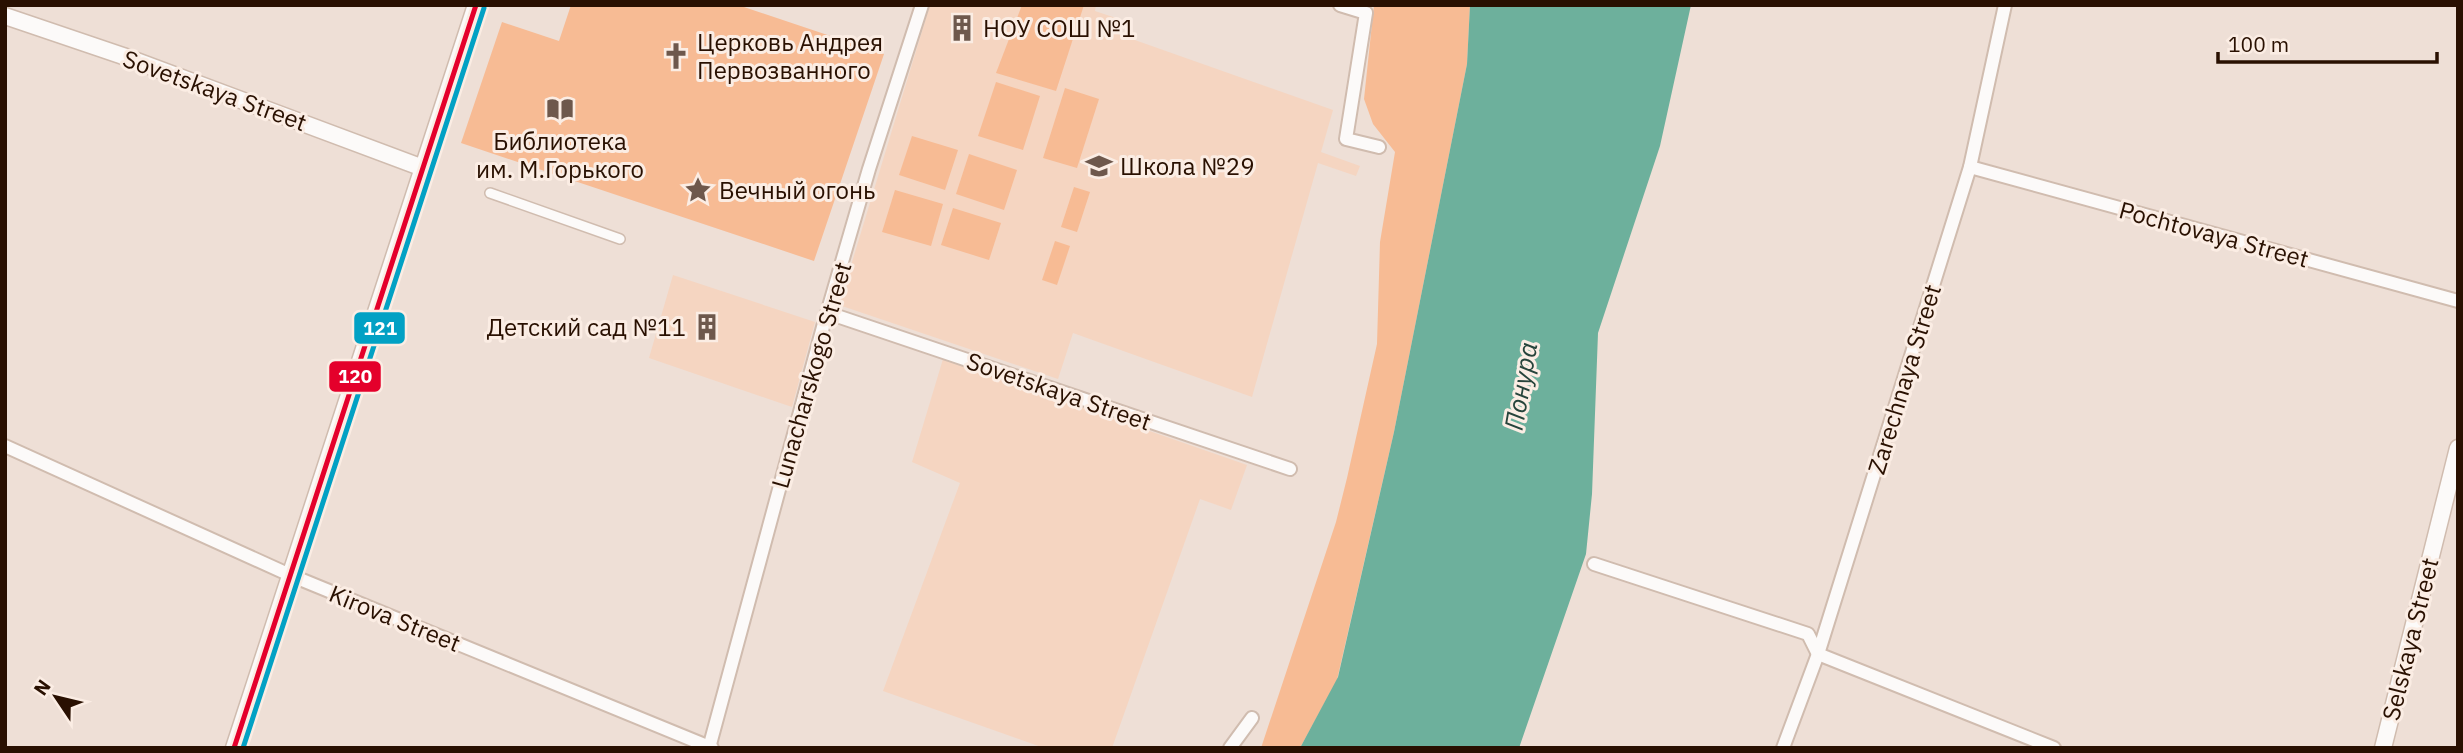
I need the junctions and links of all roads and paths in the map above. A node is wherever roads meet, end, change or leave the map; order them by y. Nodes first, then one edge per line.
1 (477, 5) edge
2 (922, 5) edge
3 (1340, 5) edge
4 (2005, 5) edge
5 (5, 16) edge
6 (1379, 147) dead end
7 (1970, 167) junction
8 (423, 168) junction
9 (490, 193) dead end
10 (620, 239) dead end
11 (2458, 301) edge
12 (828, 313) junction
13 (5, 446) edge
14 (2458, 448) edge
15 (1290, 469) dead end
16 (1594, 564) dead end
17 (290, 575) junction
18 (1818, 654) junction
19 (1252, 718) dead end
20 (710, 747) edge
21 (234, 748) edge
22 (1230, 748) edge
23 (1783, 748) edge
24 (2054, 748) edge
25 (2383, 748) edge

1 - 8 street
2 - 12 street, Lunacharskogo Street
3 - 6 street
4 - 7 street, Zarechnaya Street
5 - 8 street, Sovetskaya Street
7 - 11 street, Pochtovaya Street
7 - 18 street, Zarechnaya Street
8 - 17 street
9 - 10 street
12 - 15 street, Sovetskaya Street
12 - 20 street, Lunacharskogo Street
13 - 17 street, Kirova Street
14 - 25 street, Selskaya Street
16 - 18 street
17 - 20 street, Kirova Street
17 - 21 street
18 - 23 street, Zarechnaya Street
18 - 24 street
19 - 22 street

